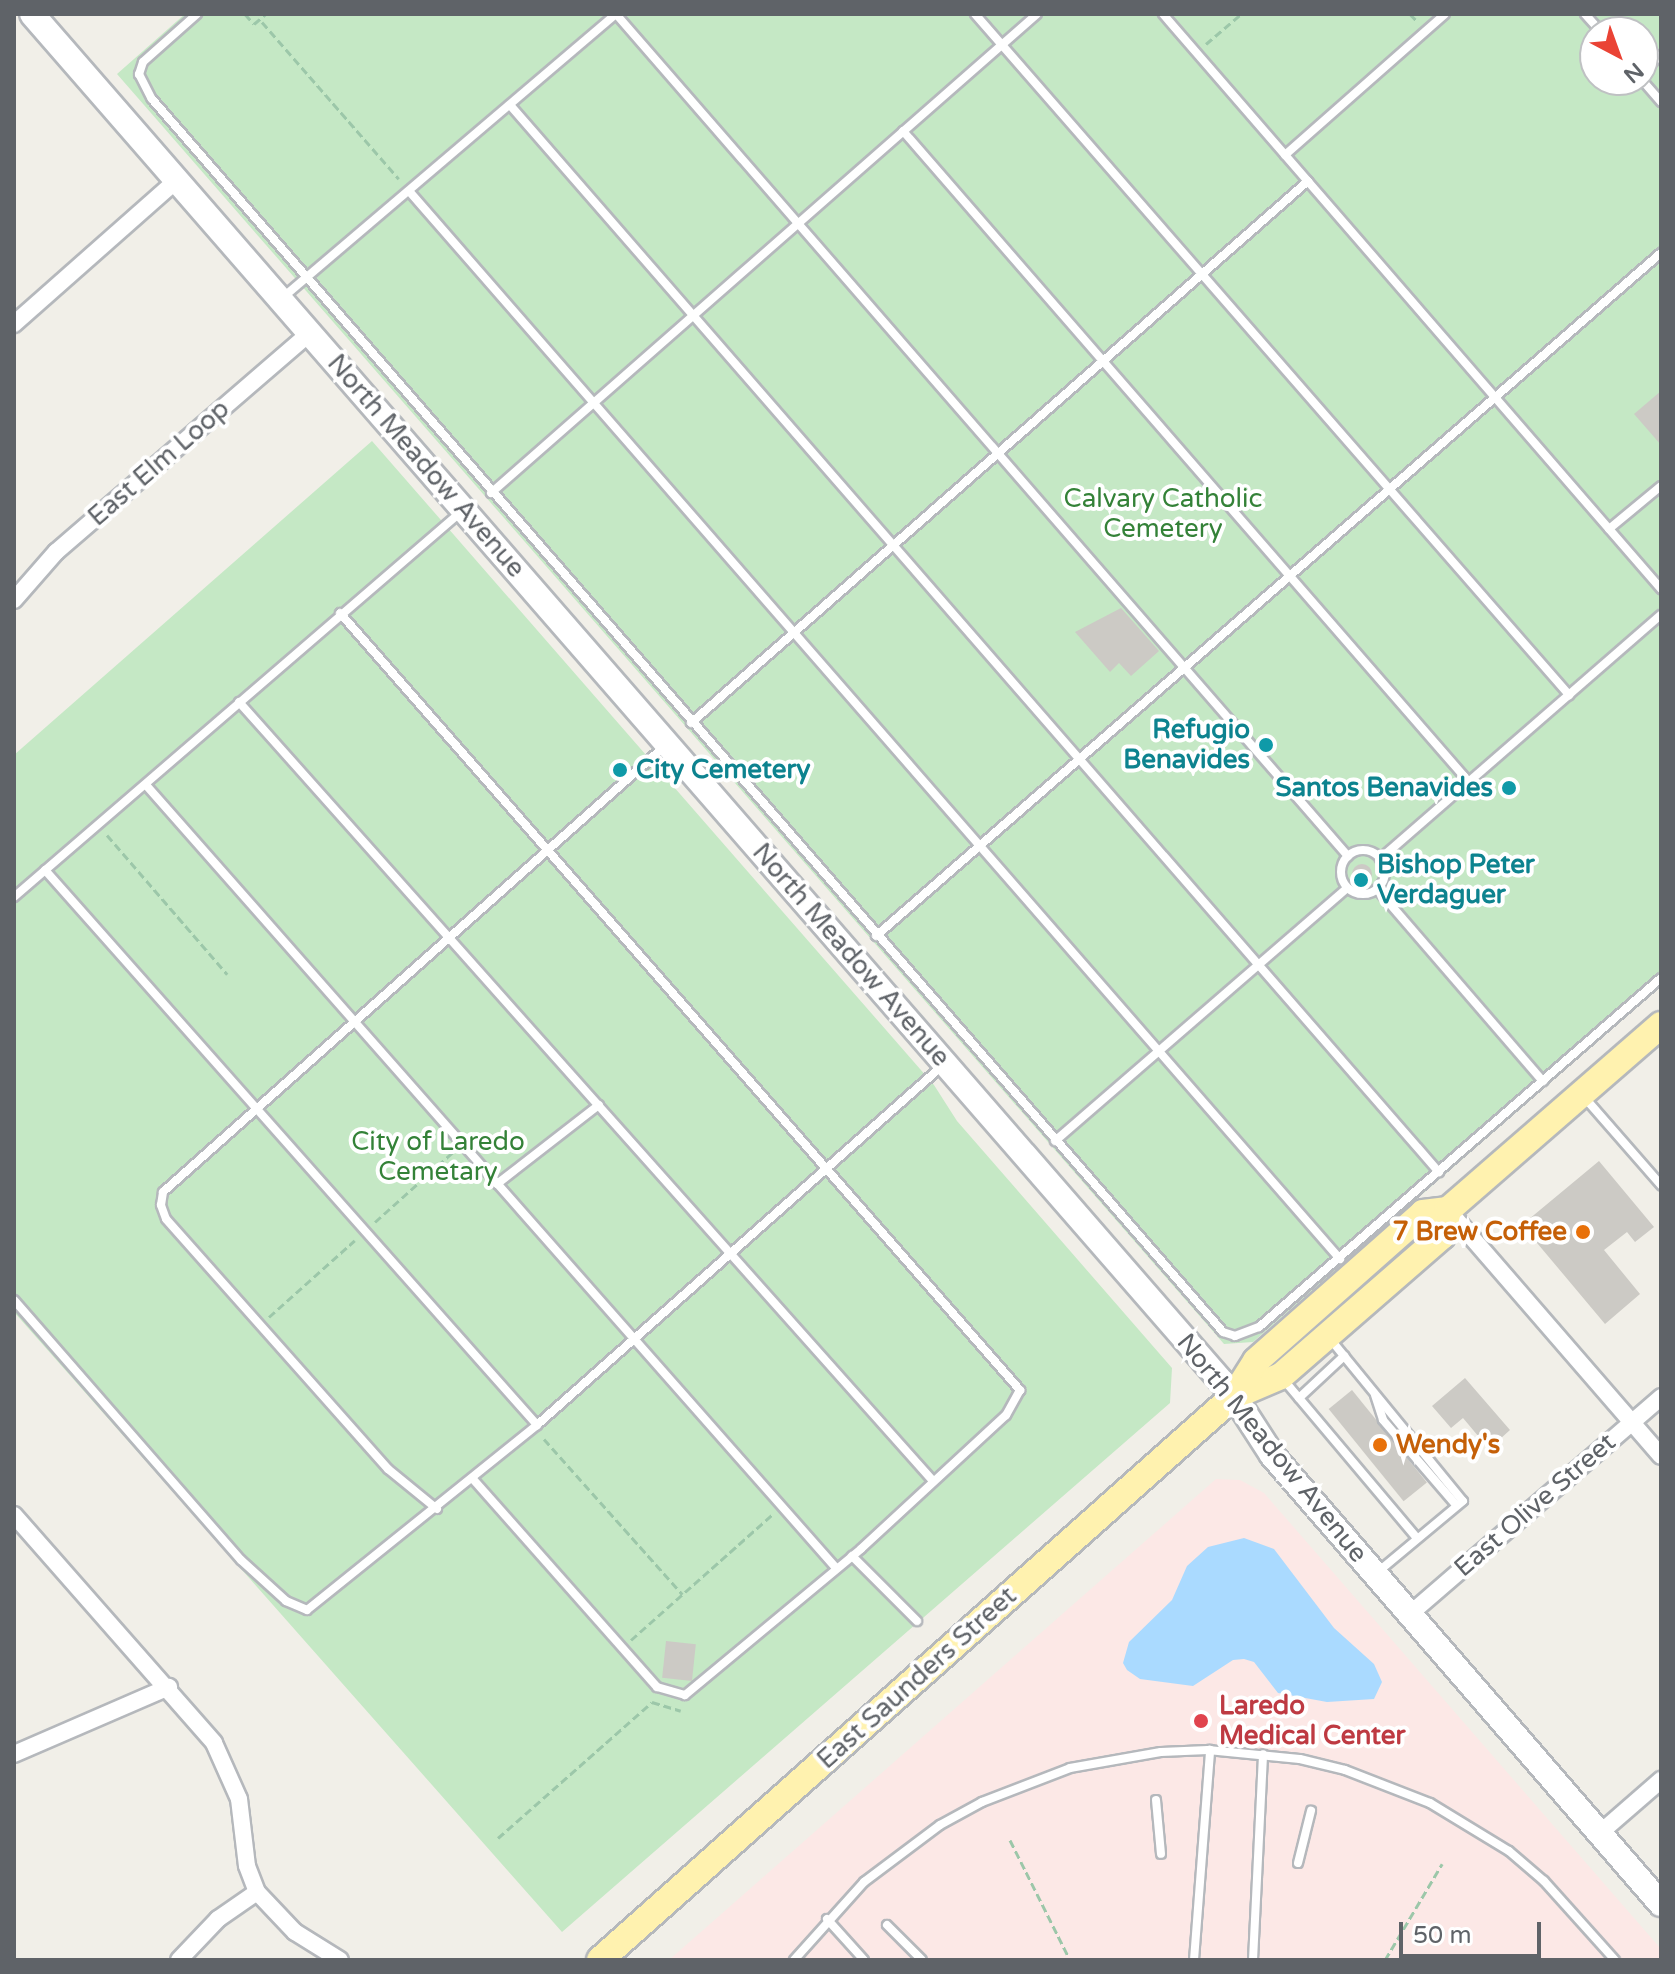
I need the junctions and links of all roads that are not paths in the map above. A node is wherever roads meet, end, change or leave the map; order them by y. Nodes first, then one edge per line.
1 (32, 14) edge
2 (197, 14) edge
3 (975, 14) edge
4 (1037, 14) edge
5 (1163, 14) edge
6 (1445, 14) edge
7 (1002, 45) junction
8 (510, 105) junction
9 (903, 131) junction
10 (1285, 155) junction
11 (177, 180) junction
12 (1308, 181) junction
13 (409, 191) junction
14 (796, 225) junction
15 (1661, 253) edge
16 (1202, 274) junction
17 (307, 278) junction
18 (281, 299) junction
19 (693, 316) junction
20 (14, 324) edge
21 (310, 333) junction
22 (1103, 361) junction
23 (1495, 398) junction
24 (594, 402) junction
25 (997, 454) junction
26 (1661, 486) edge
27 (1390, 489) junction
28 (491, 493) junction
29 (463, 510) junction
30 (1609, 529) junction
31 (893, 545) junction
32 (1290, 576) junction
33 (1661, 589) edge
34 (14, 600) edge
35 (340, 613) junction
36 (1661, 615) edge
37 (794, 632) junction
38 (1184, 668) junction
39 (1569, 695) junction
40 (239, 702) junction
41 (691, 723) junction
42 (668, 744) junction
43 (1079, 759) junction
44 (1469, 782) junction
45 (146, 785) junction
46 (980, 846) junction
47 (548, 849) junction
48 (1348, 856) junction
49 (1380, 859) junction
50 (45, 870) junction
51 (1347, 888) junction
52 (1377, 889) junction
53 (14, 897) edge
54 (448, 936) junction
55 (876, 936) junction
56 (1259, 965) junction
57 (1661, 978) edge
58 (353, 1020) junction
59 (1661, 1025) edge
60 (1159, 1051) junction
61 (945, 1063) junction
62 (1543, 1081) junction
63 (1582, 1094) junction
64 (599, 1105) junction
65 (254, 1106) junction
66 (1055, 1141) junction
67 (828, 1167) junction
68 (1439, 1172) junction
69 (497, 1184) junction
70 (1661, 1185) edge
71 (1448, 1210) junction
72 (731, 1253) junction
73 (1340, 1259) junction
74 (14, 1300) edge
75 (1327, 1336) junction
76 (633, 1340) junction
77 (1344, 1356) junction
78 (1281, 1376) junction
79 (1234, 1396) junction
80 (1661, 1397) edge
81 (1299, 1398) junction
82 (1632, 1422) junction
83 (537, 1425) junction
84 (1661, 1456) edge
85 (473, 1479) junction
86 (933, 1481) junction
87 (437, 1509) junction
88 (14, 1515) edge
89 (1417, 1538) junction
90 (852, 1556) junction
91 (836, 1568) junction
92 (1375, 1574) junction
93 (1410, 1614) junction
94 (917, 1621) dead end
95 (169, 1687) junction
96 (1210, 1750) junction
97 (14, 1754) edge
98 (1263, 1754) junction
99 (1661, 1780) edge
100 (1156, 1800) dead end
101 (1311, 1811) dead end
102 (1600, 1833) junction
103 (1161, 1854) dead end
104 (1298, 1863) dead end
105 (257, 1892) junction
106 (1661, 1904) edge
107 (827, 1919) junction
108 (887, 1925) dead end
109 (179, 1960) edge
110 (340, 1960) edge
111 (600, 1960) edge
112 (794, 1960) edge
113 (864, 1960) edge
114 (922, 1960) edge
115 (1194, 1960) edge
116 (1253, 1960) edge
117 (1615, 1960) edge

1 - 11 main road, North Meadow Avenue
2 - 17 lane
3 - 7 lane
4 - 7 lane
5 - 10 lane
6 - 10 lane
7 - 9 lane
7 - 16 lane
8 - 13 lane
8 - 14 lane
8 - 19 lane
9 - 14 lane
9 - 22 lane
10 - 12 lane
11 - 18 main road, North Meadow Avenue
11 - 20 street
12 - 16 lane
12 - 23 lane
13 - 17 lane
13 - 24 lane
14 - 19 lane
14 - 25 lane
15 - 23 lane
16 - 22 lane
16 - 27 lane
17 - 18 lane
17 - 28 lane
18 - 21 main road, North Meadow Avenue
19 - 24 lane
19 - 31 lane
21 - 29 main road, North Meadow Avenue
21 - 34 street, East Elm Loop
22 - 25 lane
22 - 32 lane
23 - 27 lane
23 - 30 lane
24 - 28 lane
24 - 37 lane
25 - 31 lane
25 - 38 lane
26 - 30 lane
27 - 32 lane
27 - 39 lane
28 - 41 lane
29 - 35 lane
29 - 42 main road, North Meadow Avenue
30 - 33 lane
31 - 37 lane
31 - 43 lane
32 - 38 lane
32 - 44 lane
35 - 40 lane
35 - 47 lane
36 - 39 lane
37 - 41 lane
37 - 46 lane
38 - 43 lane
38 - 48 lane
39 - 44 lane
40 - 45 lane
40 - 54 lane
41 - 55 lane
42 - 47 lane
42 - 61 main road, North Meadow Avenue
43 - 46 lane
43 - 56 lane
44 - 49 lane
45 - 50 lane
45 - 58 lane
46 - 55 lane
46 - 60 lane
47 - 54 lane
47 - 67 lane
48 - 49 lane
48 - 51 lane
49 - 52 lane
50 - 53 lane
50 - 65 lane
51 - 52 lane
51 - 56 lane
52 - 62 lane
54 - 58 lane
54 - 64 lane
55 - 66 lane
56 - 60 lane
56 - 68 lane
57 - 62 lane
58 - 65 lane
58 - 69 lane
59 - 63 main road, East Saunders Street
60 - 66 lane
60 - 73 lane
61 - 67 lane
61 - 79 main road, North Meadow Avenue
62 - 68 lane
63 - 70 lane
63 - 71 main road, East Saunders Street
64 - 69 lane
64 - 72 lane
65 - 83 lane
65 - 87 lane
66 - 73 lane
67 - 72 lane
67 - 86 lane
68 - 73 lane
69 - 76 lane
71 - 75 main road, East Saunders Street
71 - 79 main road, East Saunders Street
71 - 82 street
72 - 76 lane
72 - 86 lane
74 - 87 lane
75 - 77 lane
75 - 78 main road, East Saunders Street
76 - 83 lane
76 - 91 lane
77 - 81 lane
77 - 89 lane
78 - 79 main road, East Saunders Street
78 - 81 lane
79 - 92 main road, North Meadow Avenue
79 - 111 main road, East Saunders Street
80 - 82 street, East Olive Street
81 - 89 lane
82 - 84 street
82 - 93 street, East Olive Street
83 - 85 lane
85 - 87 lane
85 - 91 lane
86 - 90 lane
88 - 95 street
89 - 92 lane
90 - 91 lane
90 - 94 lane
92 - 93 main road, North Meadow Avenue
93 - 102 main road, North Meadow Avenue
95 - 97 street
95 - 105 street
96 - 98 lane
96 - 107 lane
96 - 115 lane
98 - 116 lane
98 - 117 lane
99 - 102 street
100 - 103 lane
101 - 104 lane
102 - 106 main road, North Meadow Avenue
105 - 109 street
105 - 110 street
107 - 112 lane
107 - 113 lane
108 - 114 lane

